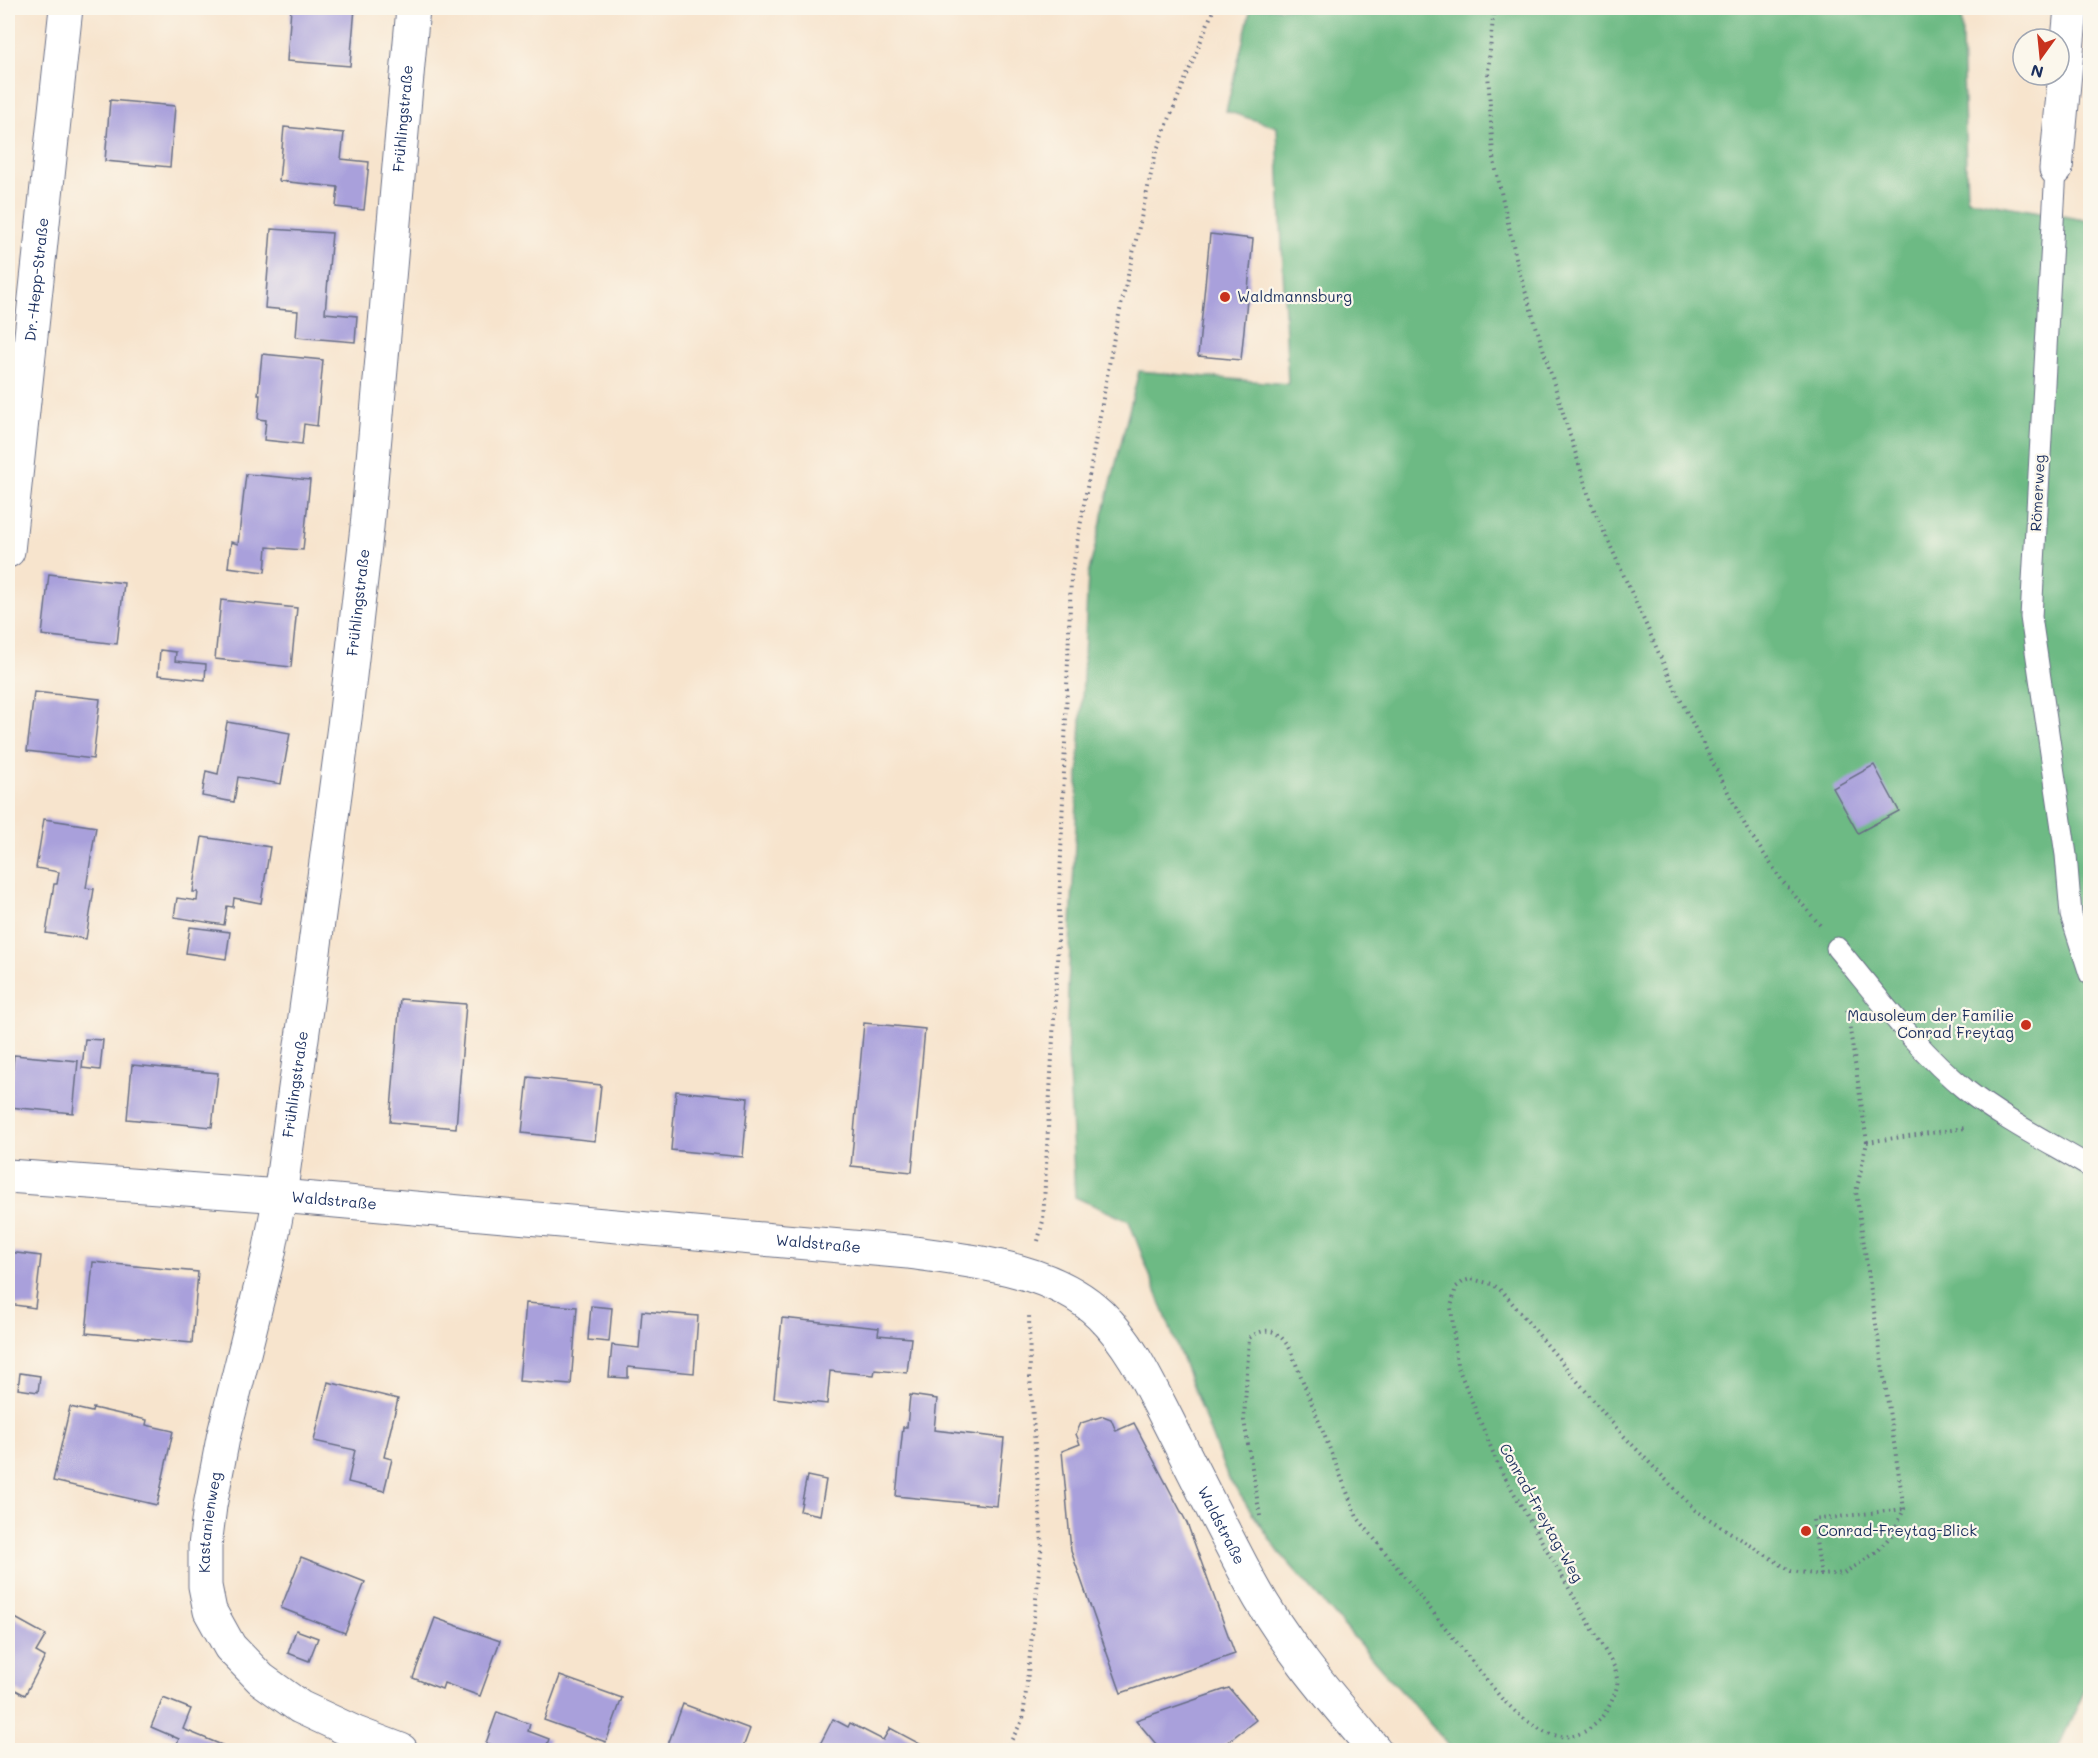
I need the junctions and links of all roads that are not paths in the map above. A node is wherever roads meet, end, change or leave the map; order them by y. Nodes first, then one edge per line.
1 (66, 8) edge
2 (413, 8) edge
3 (2071, 8) edge
4 (2056, 169) joint
5 (8, 551) edge
6 (1832, 940) road end
7 (2091, 974) edge
8 (2091, 1167) edge
9 (8, 1176) edge
10 (280, 1196) junction
11 (401, 1750) edge
12 (1376, 1750) edge

1 - 5 street, Dr.-Hepp-Straße
2 - 10 street, Frühlingstraße
3 - 4 street, Römerweg
4 - 7 lane, Römerweg
6 - 8 lane
9 - 10 street, Waldstraße
10 - 11 street, Kastanienweg
10 - 12 street, Waldstraße

